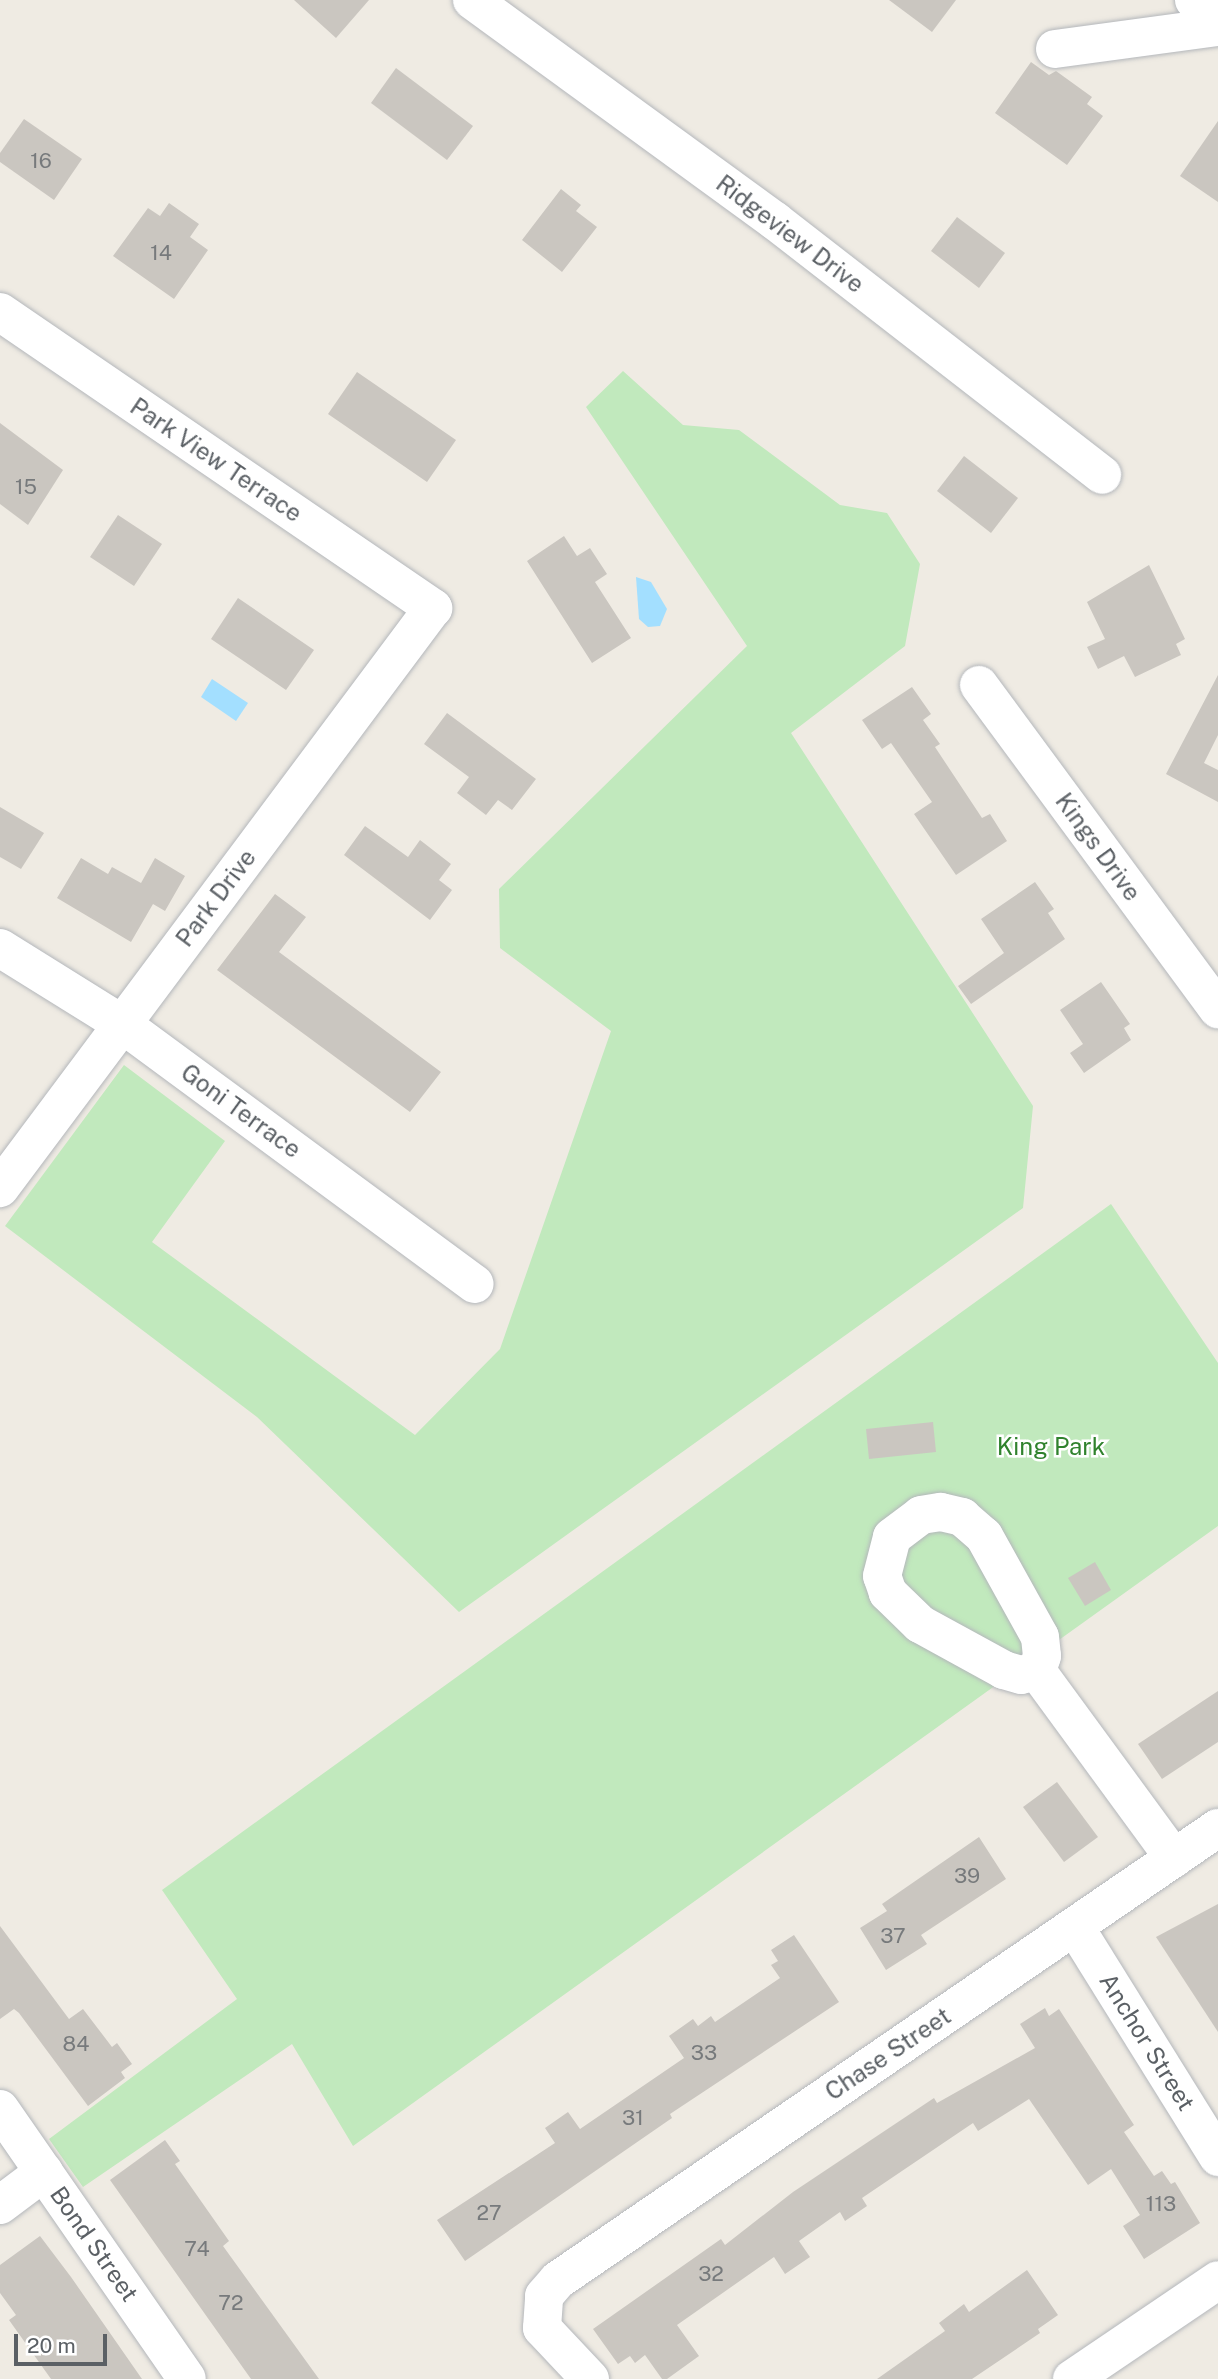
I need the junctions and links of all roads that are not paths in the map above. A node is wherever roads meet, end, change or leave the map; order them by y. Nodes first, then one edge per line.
1 (472, 0) edge
2 (1194, 0) edge
3 (1218, 16) edge
4 (1218, 27) edge
5 (1055, 49) dead end
6 (0, 312) edge
7 (1102, 475) dead end
8 (433, 608) joint
9 (979, 685) dead end
10 (0, 948) edge
11 (1218, 1009) edge
12 (122, 1024) junction
13 (0, 1188) edge
14 (475, 1284) dead end
15 (1037, 1671) junction
16 (1218, 1828) edge
17 (1174, 1858) junction
18 (1075, 1927) junction
19 (0, 2109) edge
20 (1218, 2157) edge
21 (44, 2172) junction
22 (0, 2205) edge
23 (1218, 2280) edge
24 (186, 2378) edge
25 (590, 2379) edge
26 (1072, 2379) edge

1 - 7 street, Ridgeview Drive
2 - 3 street
4 - 5 street
6 - 8 street, Park View Terrace
8 - 12 street, Park Drive
9 - 11 street, Kings Drive
10 - 12 street, Goni Terrace
12 - 13 street, Park Drive
12 - 14 street, Goni Terrace
15 - 15 street
15 - 17 street
16 - 17 street, Chase Street
17 - 18 street, Chase Street
18 - 20 street, Anchor Street
18 - 25 street, Chase Street
19 - 21 street, Bond Street
21 - 22 street
21 - 24 street, Bond Street
23 - 26 street

